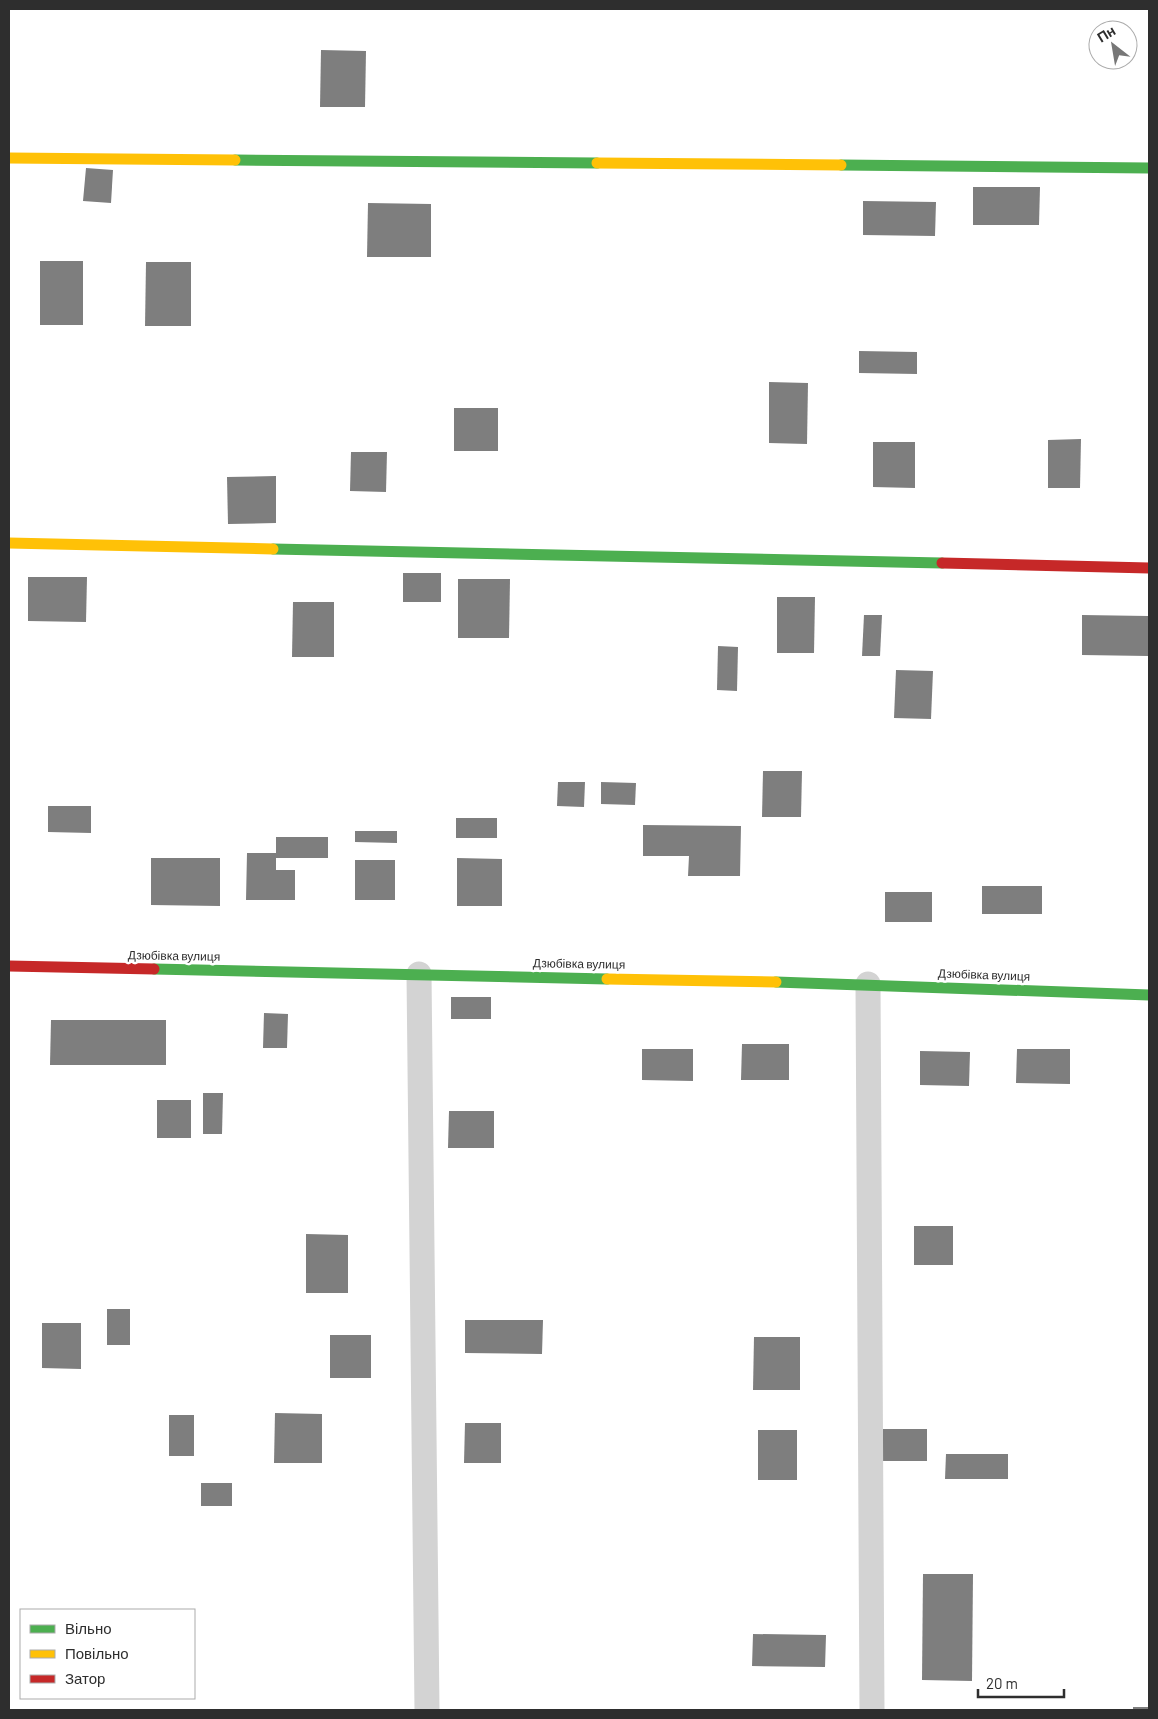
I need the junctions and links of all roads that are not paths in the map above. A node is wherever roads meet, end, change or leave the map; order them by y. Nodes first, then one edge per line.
1 (9, 158) edge
2 (1149, 168) edge
3 (9, 543) edge
4 (1149, 568) edge
5 (9, 966) edge
6 (419, 974) junction
7 (868, 984) junction
8 (1149, 995) edge
9 (428, 1710) edge
10 (872, 1710) edge

1 - 2 street
3 - 4 street
5 - 6 street, Дзюбівка вулиця
6 - 7 street, Дзюбівка вулиця
6 - 9 street
7 - 8 street, Дзюбівка вулиця
7 - 10 street

